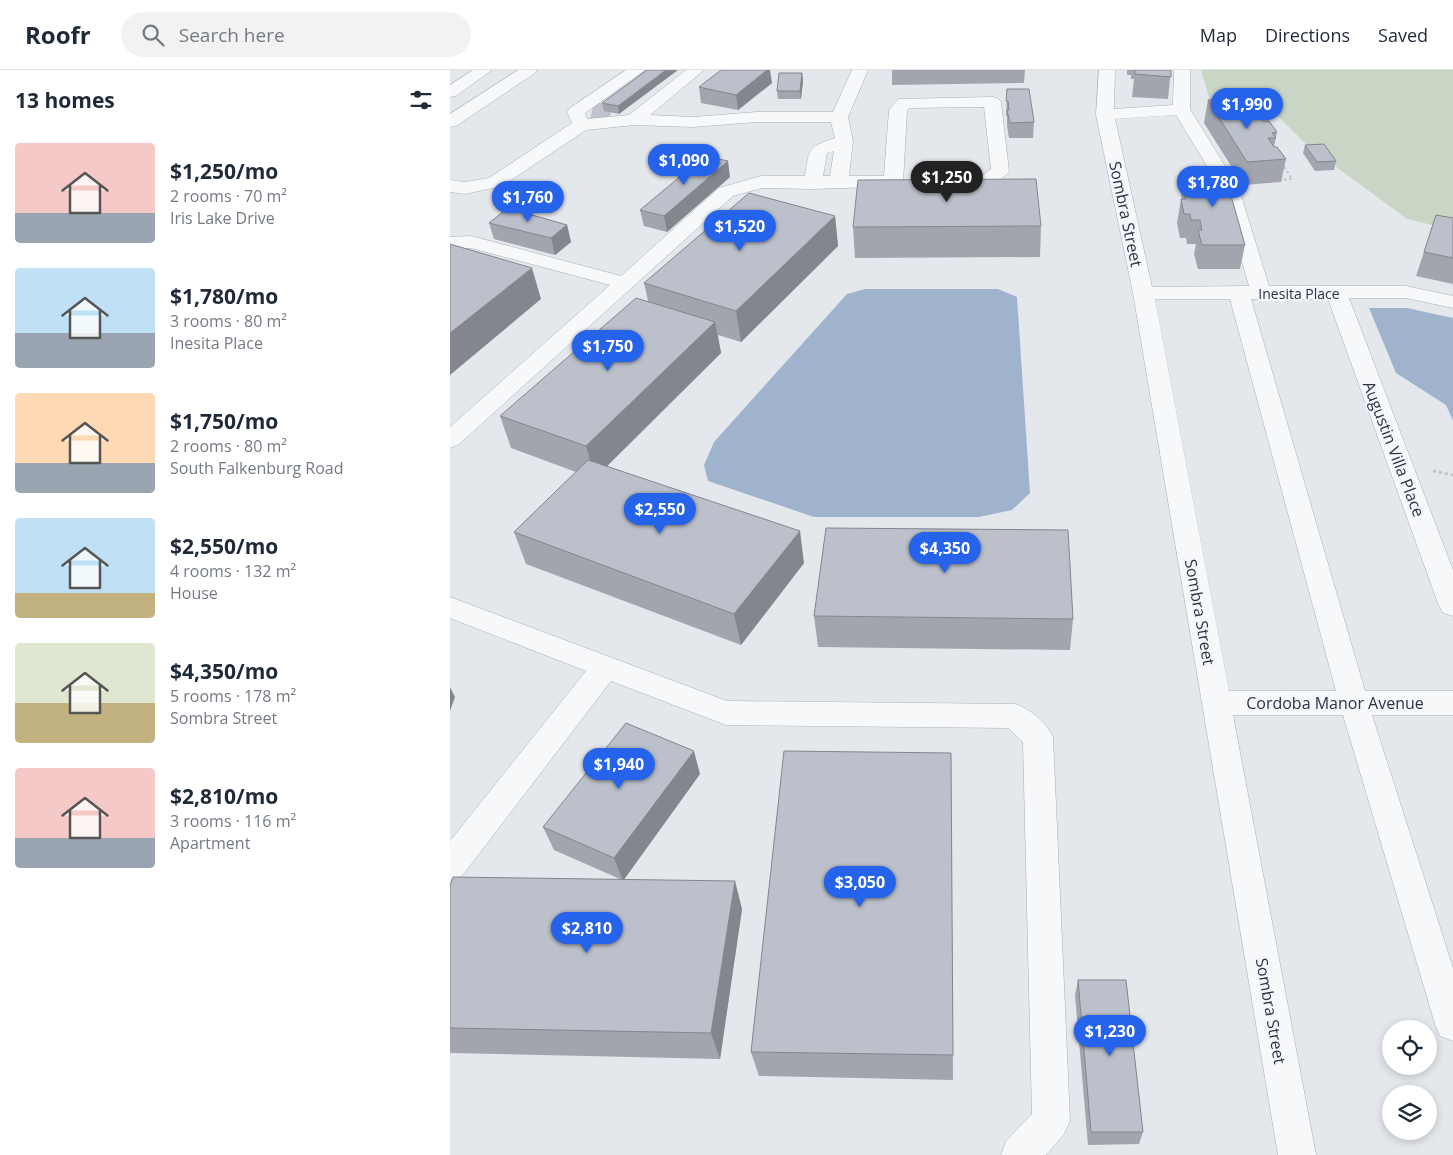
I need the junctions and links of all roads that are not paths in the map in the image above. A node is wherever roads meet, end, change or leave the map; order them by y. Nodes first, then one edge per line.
1 (484, 70) edge
2 (529, 70) edge
3 (860, 70) edge
4 (1107, 70) edge
5 (1182, 70) edge
6 (450, 92) edge
7 (635, 94) edge
8 (1182, 108) junction
9 (1105, 115) junction
10 (839, 117) junction
11 (450, 122) edge
12 (844, 141) junction
13 (912, 181) edge
14 (932, 181) edge
15 (839, 182) junction
16 (893, 182) junction
17 (813, 183) junction
18 (450, 186) edge
19 (450, 243) edge
20 (625, 283) junction
21 (1336, 292) junction
22 (1143, 293) junction
23 (1250, 293) junction
24 (1453, 302) edge
25 (450, 440) edge
26 (1453, 606) edge
27 (450, 607) edge
28 (606, 666) junction
29 (1216, 703) junction
30 (1354, 703) junction
31 (1453, 703) edge
32 (450, 866) edge
33 (1453, 1024) edge
34 (1020, 1155) edge
35 (1297, 1155) edge

1 - 6 street
2 - 11 street
3 - 10 street
4 - 9 street, Sombra Street
5 - 8 street
7 - 10 street
7 - 18 street
8 - 9 street
8 - 23 street
9 - 22 street, Sombra Street
10 - 12 street
12 - 15 street
12 - 17 street
13 - 16 street
14 - 16 street
15 - 16 street
15 - 17 street
17 - 20 street
19 - 20 street
20 - 25 street
21 - 23 street, Inesita Place
21 - 24 street, Inesita Place
21 - 26 street, Augustin Villa Place
22 - 23 street, Inesita Place
22 - 29 street, Sombra Street
23 - 30 street
27 - 28 street
28 - 32 street
28 - 34 street
29 - 30 street, Cordoba Manor Avenue
29 - 35 street, Sombra Street
30 - 31 street, Cordoba Manor Avenue
30 - 33 street

